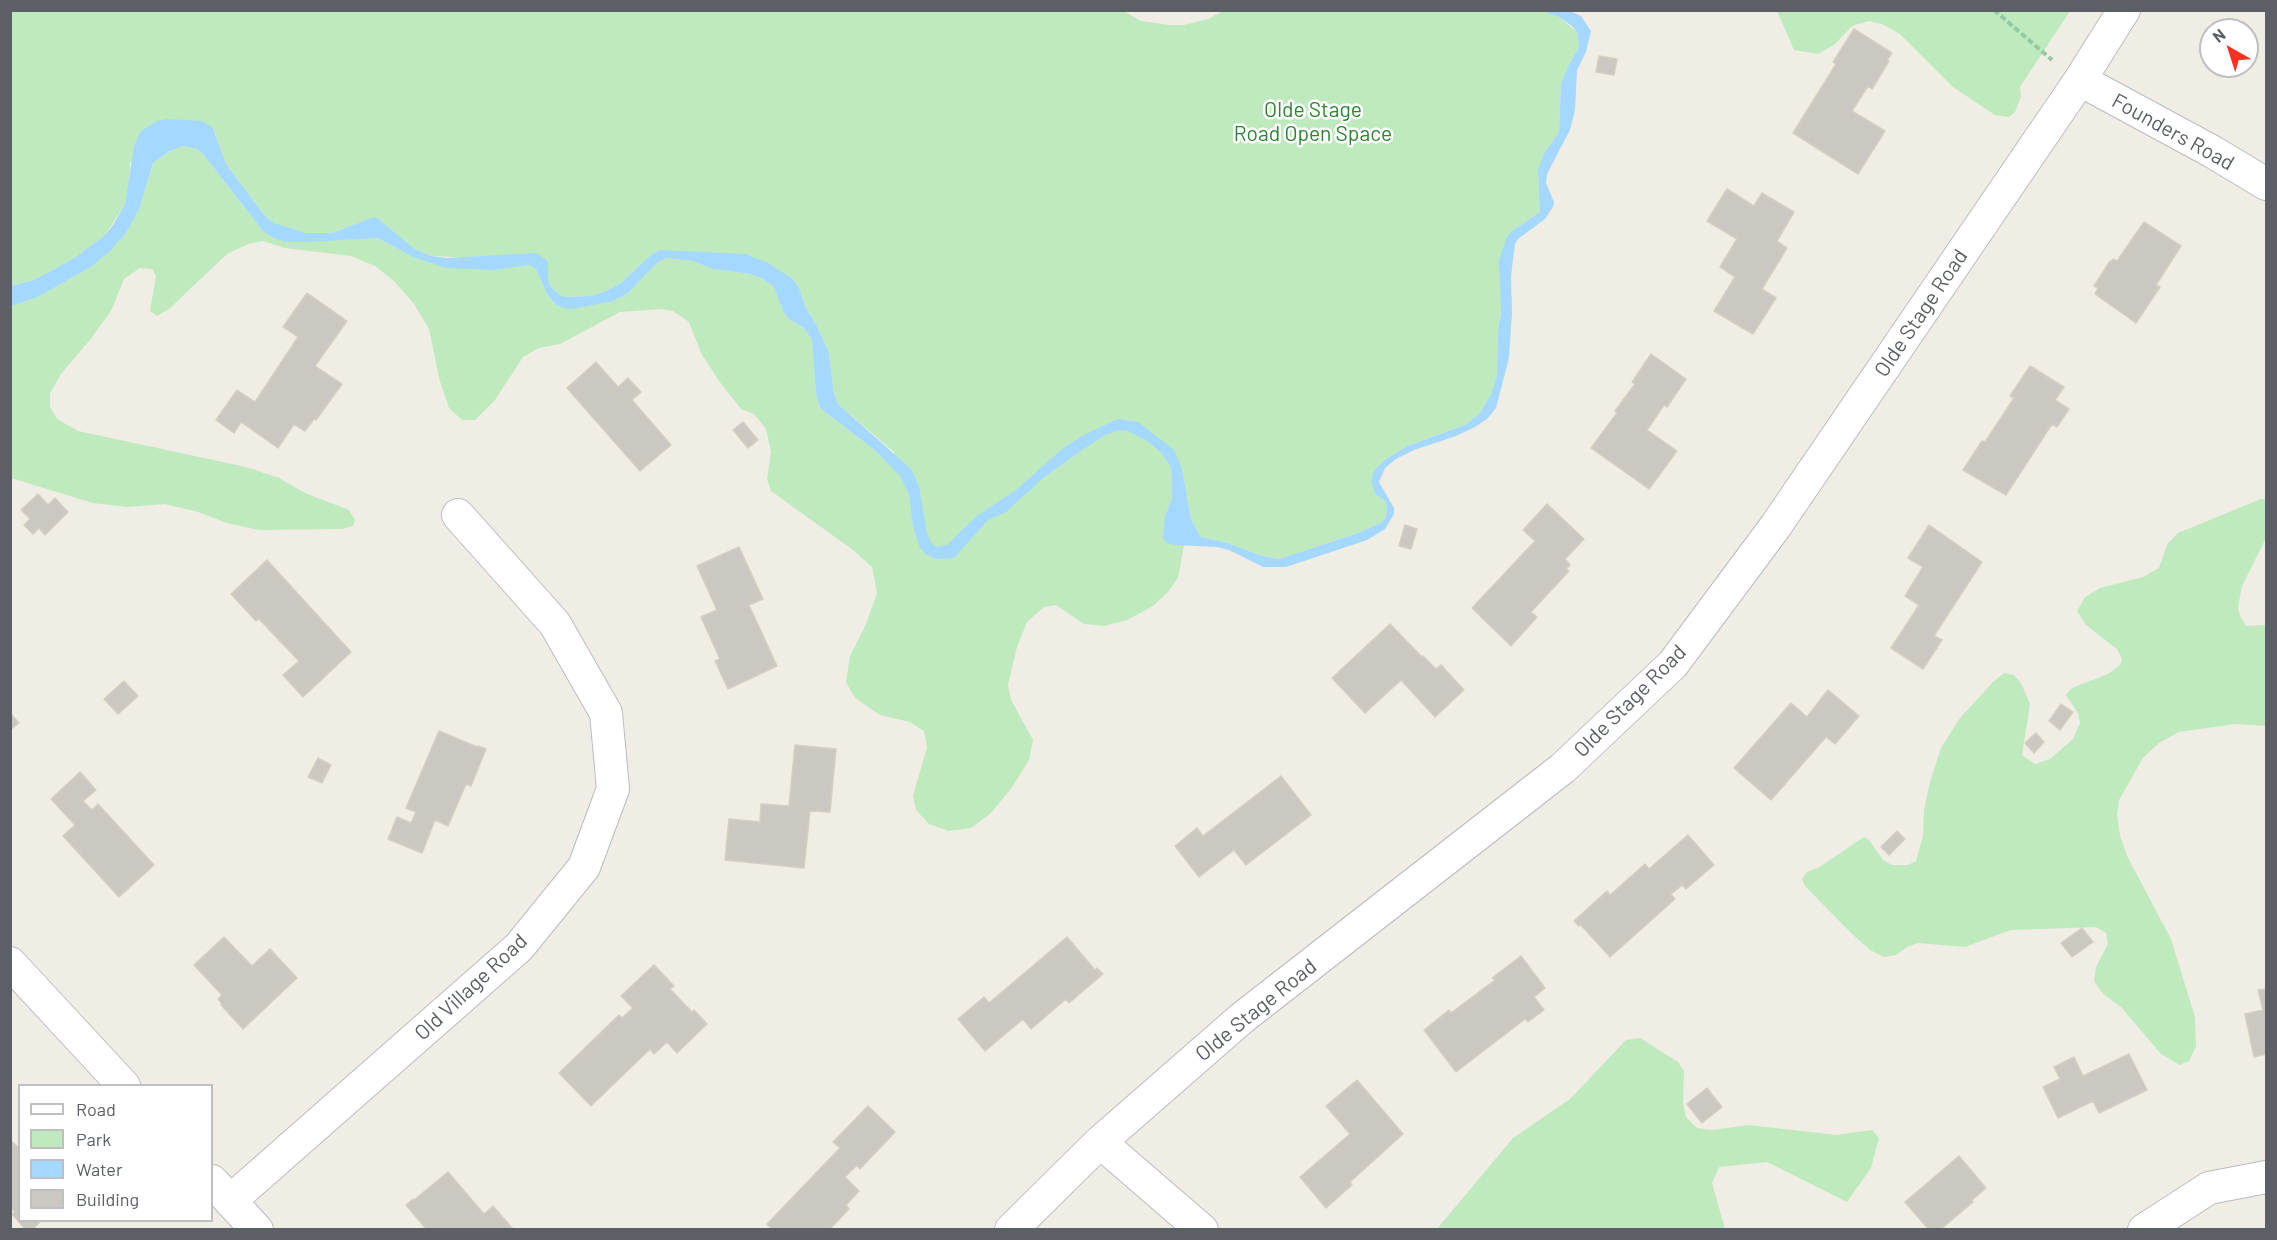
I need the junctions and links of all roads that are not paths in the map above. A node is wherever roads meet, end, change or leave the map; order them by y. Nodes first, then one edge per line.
1 (2124, 10) edge
2 (2080, 80) junction
3 (2266, 184) edge
4 (458, 515) dead end
5 (10, 963) edge
6 (122, 1084) edge
7 (1100, 1142) junction
8 (2266, 1177) edge
9 (221, 1191) edge
10 (257, 1230) edge
11 (1011, 1230) edge
12 (1202, 1230) edge
13 (2144, 1230) edge

1 - 2 street, Olde Stage Road
2 - 3 street, Founders Road
2 - 7 street, Olde Stage Road
4 - 9 street, Old Village Road
5 - 6 street
7 - 11 street, Olde Stage Road
7 - 12 street
8 - 13 street
9 - 10 street

